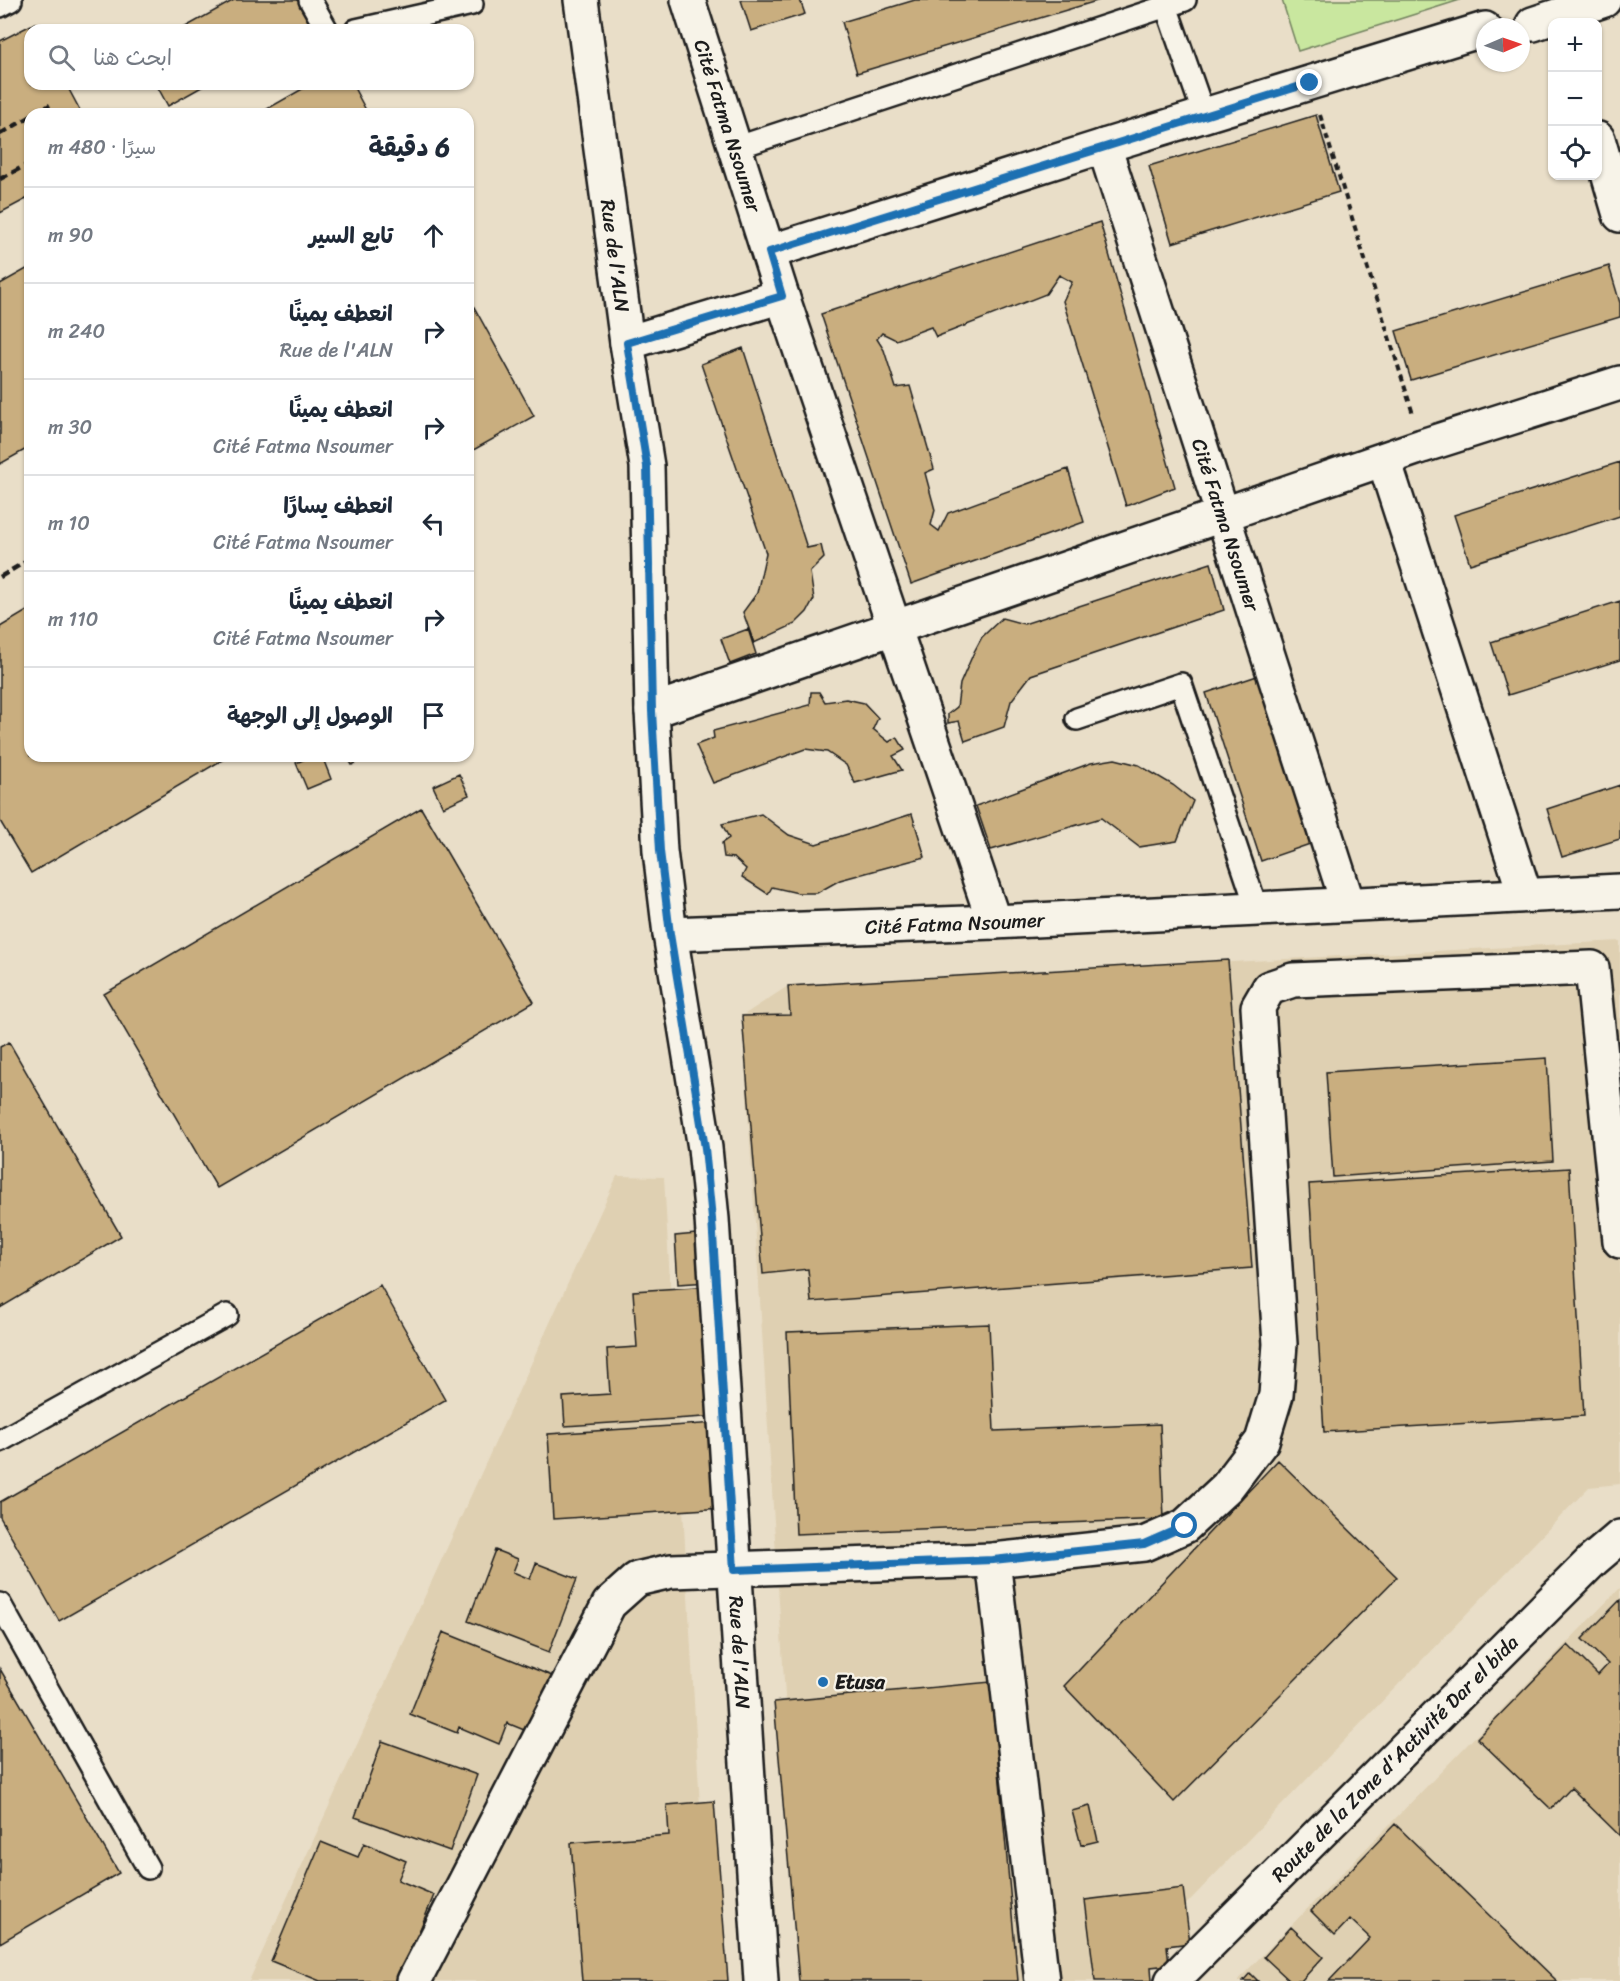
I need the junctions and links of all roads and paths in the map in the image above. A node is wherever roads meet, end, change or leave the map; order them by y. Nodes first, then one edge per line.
1 (11, 0) edge
2 (310, 0) edge
3 (581, 0) edge
4 (688, 0) edge
5 (1604, 0) edge
6 (1176, 3) edge
7 (472, 4) dead end
8 (0, 6) edge
9 (1548, 18) edge
10 (1549, 18) edge
11 (1530, 20) edge
12 (324, 24) edge
13 (383, 24) edge
14 (1476, 32) edge
15 (1310, 83) junction
16 (1204, 115) junction
17 (1104, 146) junction
18 (735, 147) junction
19 (1602, 153) edge
20 (1620, 215) edge
21 (769, 252) junction
22 (782, 296) junction
23 (627, 343) junction
24 (1620, 383) edge
25 (1422, 446) junction
26 (1384, 460) junction
27 (1222, 515) junction
28 (894, 627) junction
29 (652, 711) junction
30 (1077, 719) dead end
31 (1620, 891) edge
32 (1525, 895) junction
33 (1348, 904) junction
34 (1257, 909) junction
35 (994, 922) junction
36 (670, 934) junction
37 (1620, 1241) edge
38 (227, 1315) dead end
39 (0, 1441) edge
40 (1620, 1537) edge
41 (993, 1560) junction
42 (734, 1570) junction
43 (0, 1604) edge
44 (148, 1868) dead end
45 (414, 1981) edge
46 (761, 1981) edge
47 (1042, 1981) edge
48 (1173, 1981) edge

1 - 8 lane
2 - 12 lane
3 - 23 street, Rue de l'ALN
4 - 18 street, Cité Fatma Nsoumer
5 - 10 street
6 - 16 lane
6 - 18 lane
7 - 13 lane
9 - 11 street
14 - 15 street
15 - 16 street
15 - 25 path
16 - 17 street
17 - 21 street
17 - 27 street, Cité Fatma Nsoumer
18 - 21 street, Cité Fatma Nsoumer
19 - 20 street
21 - 22 street, Cité Fatma Nsoumer
22 - 23 street
22 - 28 street, Cité Fatma Nsoumer
23 - 29 street, Rue de l'ALN
24 - 25 street
25 - 26 street
26 - 27 street
26 - 32 street
27 - 28 street
27 - 33 street, Cité Fatma Nsoumer
28 - 29 street
28 - 35 street, Cité Fatma Nsoumer
29 - 36 street, Rue de l'ALN
30 - 34 lane
31 - 32 street, Cité Fatma Nsoumer
32 - 33 street, Cité Fatma Nsoumer
33 - 34 street, Cité Fatma Nsoumer
34 - 35 street, Cité Fatma Nsoumer
35 - 36 street, Cité Fatma Nsoumer
36 - 42 street, Rue de l'ALN
37 - 41 street
38 - 39 lane
40 - 48 street, Route de la Zone d'Activité Dar el bida
41 - 42 street
41 - 47 street
42 - 45 street
42 - 46 street, Rue de l'ALN
43 - 44 lane

